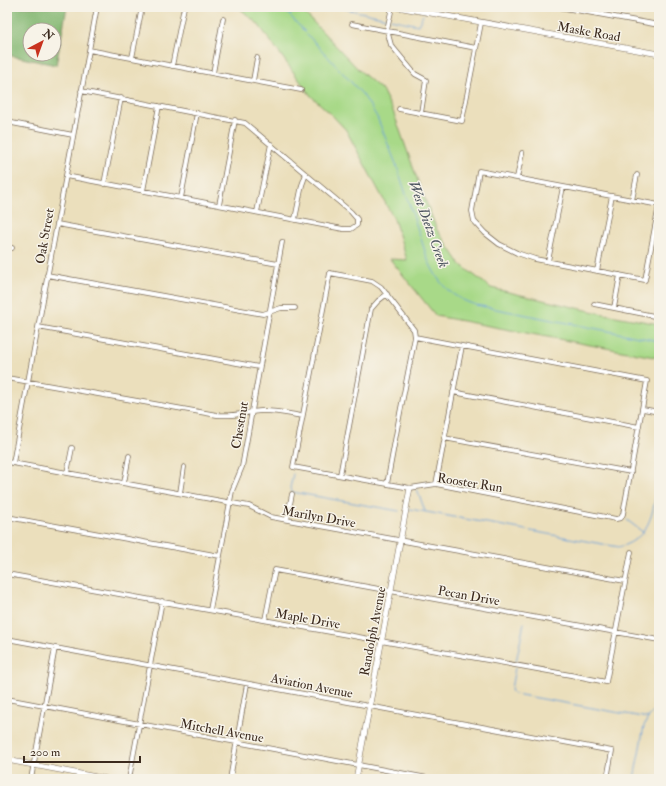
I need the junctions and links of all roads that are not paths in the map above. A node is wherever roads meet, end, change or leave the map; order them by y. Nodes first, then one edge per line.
1 (97, 7) edge
2 (142, 7) edge
3 (184, 7) edge
4 (392, 7) edge
5 (397, 7) edge
6 (559, 7) edge
7 (223, 19) dead end
8 (481, 22) junction
9 (352, 24) dead end
10 (659, 25) edge
11 (387, 30) junction
12 (476, 48) junction
13 (89, 50) junction
14 (659, 54) edge
15 (132, 58) junction
16 (257, 58) dead end
17 (172, 66) junction
18 (213, 73) junction
19 (253, 81) junction
20 (301, 90) dead end
21 (81, 91) junction
22 (122, 98) junction
23 (159, 106) junction
24 (399, 109) dead end
25 (197, 113) junction
26 (421, 113) junction
27 (235, 120) junction
28 (7, 122) edge
29 (73, 135) junction
30 (271, 144) junction
31 (522, 153) dead end
32 (306, 174) junction
33 (637, 175) dead end
34 (66, 176) junction
35 (517, 178) junction
36 (104, 184) junction
37 (563, 187) junction
38 (143, 191) junction
39 (612, 196) junction
40 (181, 198) junction
41 (632, 200) junction
42 (219, 205) junction
43 (658, 205) edge
44 (257, 212) junction
45 (658, 218) edge
46 (295, 219) junction
47 (57, 224) junction
48 (282, 242) dead end
49 (548, 261) junction
50 (278, 264) junction
51 (597, 270) junction
52 (47, 274) junction
53 (620, 275) junction
54 (386, 294) junction
55 (594, 304) dead end
56 (295, 308) dead end
57 (614, 308) junction
58 (270, 312) junction
59 (659, 317) edge
60 (38, 327) junction
61 (415, 337) junction
62 (462, 346) junction
63 (259, 367) junction
64 (7, 378) edge
65 (28, 381) junction
66 (453, 392) junction
67 (643, 408) junction
68 (251, 412) junction
69 (659, 412) edge
70 (302, 416) junction
71 (639, 427) junction
72 (444, 438) junction
73 (72, 448) dead end
74 (129, 456) dead end
75 (7, 462) edge
76 (12, 463) junction
77 (184, 467) dead end
78 (630, 472) junction
79 (67, 473) junction
80 (340, 475) junction
81 (124, 483) junction
82 (387, 484) junction
83 (436, 484) junction
84 (410, 488) junction
85 (180, 493) junction
86 (292, 494) dead end
87 (230, 502) junction
88 (7, 517) edge
89 (287, 520) junction
90 (400, 541) junction
91 (631, 552) dead end
92 (220, 556) junction
93 (7, 574) edge
94 (625, 581) junction
95 (391, 591) junction
96 (162, 602) junction
97 (210, 610) junction
98 (265, 620) junction
99 (616, 632) junction
100 (7, 639) edge
101 (659, 640) edge
102 (382, 641) junction
103 (56, 648) junction
104 (151, 666) junction
105 (247, 684) junction
106 (7, 699) edge
107 (44, 707) junction
108 (369, 707) junction
109 (140, 725) junction
110 (237, 742) junction
111 (7, 760) edge
112 (33, 765) junction
113 (358, 765) junction
114 (31, 779) edge
115 (108, 779) edge
116 (129, 779) edge
117 (230, 779) edge
118 (356, 779) edge
119 (433, 779) edge
120 (607, 779) edge

1 - 13 street, Oak Street
2 - 15 street
3 - 17 street
4 - 11 street
5 - 8 street, Maske Road
6 - 10 street
7 - 18 street
8 - 12 street
8 - 14 street, Maske Road
9 - 11 street
11 - 12 street
11 - 26 street
12 - 26 street
13 - 15 street
13 - 21 street, Oak Street
15 - 17 street
16 - 19 street
17 - 18 street
18 - 19 street
19 - 20 street
21 - 22 street
21 - 29 street, Oak Street
22 - 23 street
22 - 36 street
23 - 25 street
23 - 38 street
24 - 26 street
25 - 27 street
25 - 40 street
27 - 30 street
27 - 42 street
28 - 29 street
29 - 34 street, Oak Street
30 - 32 street
30 - 44 street
31 - 35 street
32 - 46 street
32 - 46 street
33 - 41 street
34 - 36 street
34 - 47 street, Oak Street
35 - 37 street
35 - 49 street
36 - 38 street
37 - 39 street
37 - 49 street
38 - 40 street
39 - 41 street
39 - 51 street
40 - 42 street
41 - 43 street
42 - 44 street
43 - 45 street
44 - 46 street
45 - 53 street
47 - 50 street
47 - 52 street, Oak Street
48 - 50 street, Chestnut
49 - 51 street
50 - 58 street, Chestnut
51 - 53 street
52 - 58 street
52 - 60 street, Oak Street
53 - 57 street
54 - 61 street
54 - 70 street
54 - 80 street
55 - 57 street
56 - 58 street
57 - 59 street
58 - 63 street, Chestnut
60 - 63 street
60 - 65 street, Oak Street
61 - 62 street
61 - 82 street
62 - 66 street
62 - 67 street
63 - 68 street, Chestnut
64 - 65 street
65 - 68 street
65 - 76 street, Oak Street
66 - 71 street
66 - 72 street
67 - 69 street
67 - 71 street
68 - 70 street
68 - 87 street, Chestnut
70 - 80 street, Rooster Run
71 - 78 street
72 - 78 street
72 - 83 street
73 - 79 street
74 - 81 street
75 - 76 street
76 - 79 street, Marilyn Drive
77 - 85 street
78 - 83 street, Rooster Run
79 - 81 street, Marilyn Drive
80 - 82 street, Rooster Run
81 - 85 street, Marilyn Drive
82 - 84 street, Rooster Run
83 - 84 street, Rooster Run
84 - 90 street, Randolph Avenue
85 - 87 street, Marilyn Drive
86 - 89 street
87 - 89 street, Marilyn Drive
87 - 92 street, Chestnut
88 - 92 street
89 - 90 street, Marilyn Drive
90 - 94 street, Marilyn Drive
90 - 95 street, Randolph Avenue
91 - 94 street
92 - 97 street, Chestnut
93 - 96 street, Maple Drive
94 - 99 street
95 - 98 street, Pecan Drive
95 - 99 street, Pecan Drive
95 - 102 street, Randolph Avenue
96 - 97 street, Maple Drive
96 - 104 street
97 - 98 street, Maple Drive
98 - 102 street, Maple Drive
99 - 101 street, Pecan Drive
99 - 102 street, Maple Drive
100 - 103 street, Aviation Avenue
102 - 108 street, Randolph Avenue
103 - 104 street, Aviation Avenue
103 - 107 street
104 - 105 street, Aviation Avenue
104 - 109 street
105 - 108 street, Aviation Avenue
105 - 110 street
106 - 107 street, Mitchell Avenue
107 - 109 street, Mitchell Avenue
107 - 112 street
108 - 113 street, Randolph Avenue
108 - 120 street, Aviation Avenue
109 - 110 street, Mitchell Avenue
109 - 116 street
110 - 113 street, Mitchell Avenue
110 - 117 street
111 - 112 street
112 - 114 street
112 - 115 street
113 - 118 street, Randolph Avenue
113 - 119 street, Mitchell Avenue

